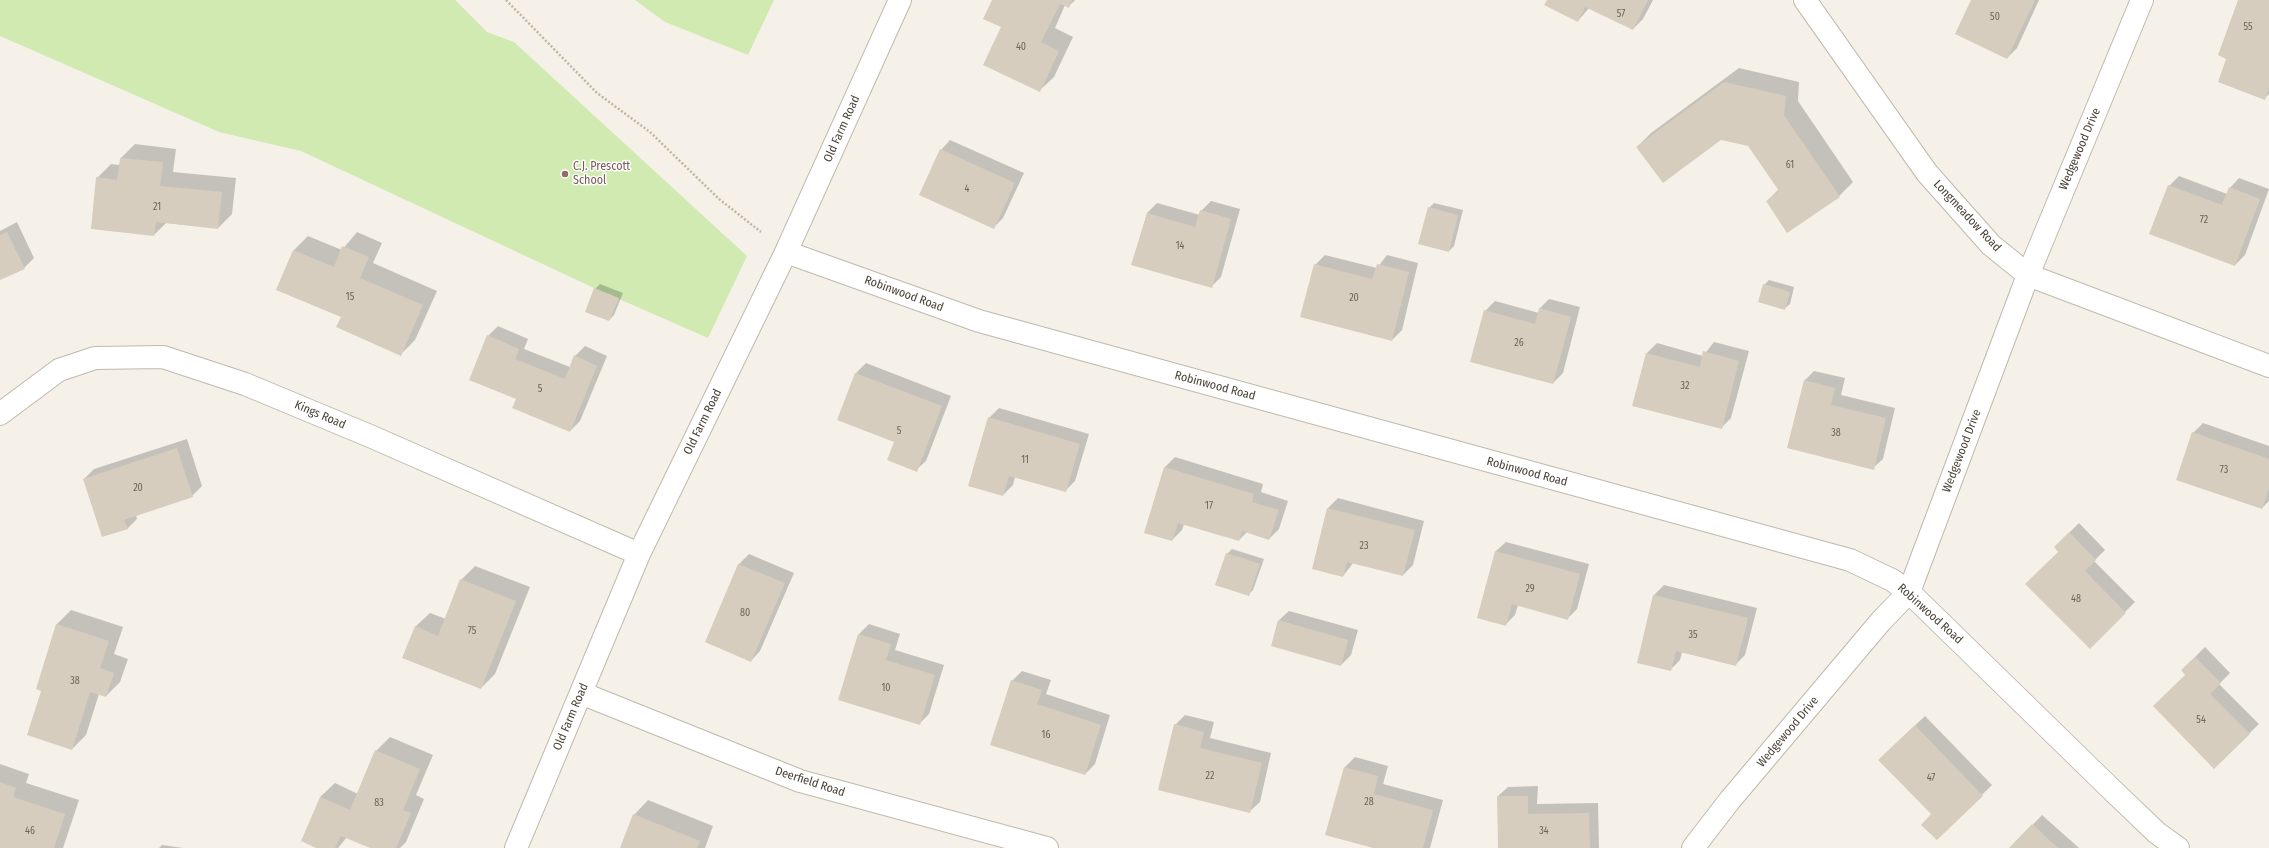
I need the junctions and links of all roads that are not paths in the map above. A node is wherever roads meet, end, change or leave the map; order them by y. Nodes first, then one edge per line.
1 (900, 0) edge
2 (1805, 0) edge
3 (2142, 0) edge
4 (786, 252) junction
5 (2028, 275) junction
6 (2269, 366) edge
7 (0, 414) edge
8 (639, 554) junction
9 (1908, 592) junction
10 (581, 693) junction
11 (516, 848) edge
12 (1047, 848) edge
13 (1693, 848) edge
14 (2178, 848) edge

1 - 4 street, Old Farm Road
2 - 5 street, Longmeadow Road
3 - 5 street, Wedgewood Drive
4 - 8 street, Old Farm Road
4 - 9 street, Robinwood Road
5 - 6 street, Longmeadow Road
5 - 9 street, Wedgewood Drive
7 - 8 street, Kings Road
8 - 10 street, Old Farm Road
9 - 13 street, Wedgewood Drive
9 - 14 street, Robinwood Road
10 - 11 street, Old Farm Road
10 - 12 street, Deerfield Road

